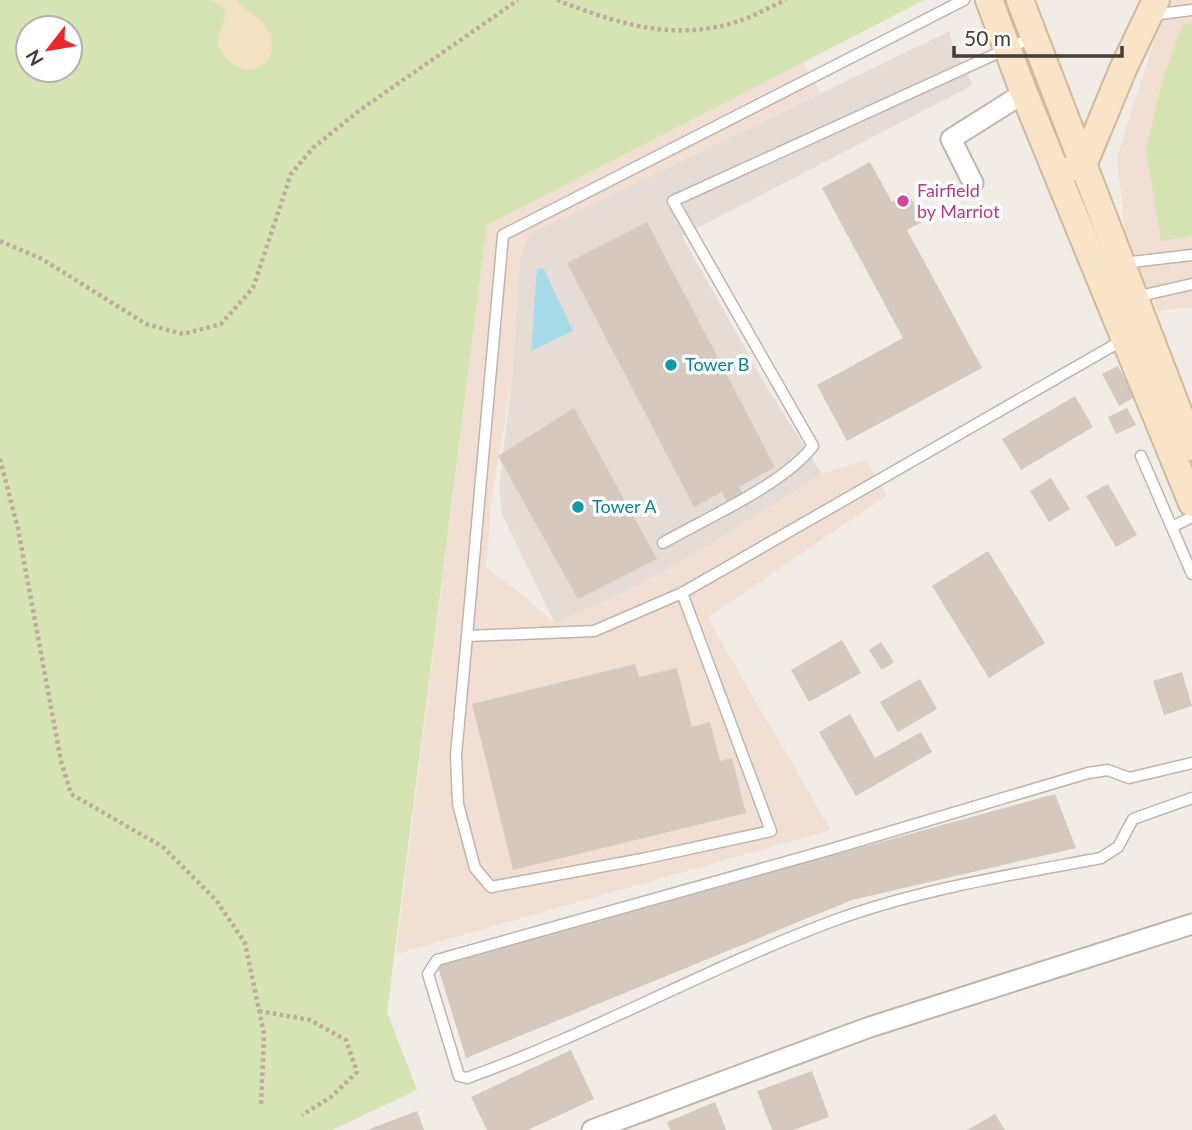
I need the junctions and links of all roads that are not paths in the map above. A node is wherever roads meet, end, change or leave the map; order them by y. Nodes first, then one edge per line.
1 (964, 0) edge
2 (989, 0) edge
3 (1020, 0) edge
4 (1153, 8) edge
5 (1192, 10) edge
6 (1034, 36) junction
7 (1006, 50) junction
8 (1024, 93) junction
9 (1084, 163) junction
10 (1057, 174) junction
11 (973, 183) dead end
12 (1192, 255) edge
13 (1109, 265) junction
14 (1192, 284) edge
15 (1123, 300) junction
16 (1126, 338) junction
17 (1192, 447) edge
18 (1141, 456) dead end
19 (1192, 503) edge
20 (1192, 517) edge
21 (1172, 527) junction
22 (663, 542) dead end
23 (1192, 574) edge
24 (682, 593) junction
25 (467, 636) junction
26 (1192, 763) edge
27 (1192, 798) edge
28 (1192, 924) edge
29 (592, 1130) edge

1 - 25 lane
2 - 7 main road
3 - 6 main road
4 - 5 lane
4 - 9 main road
6 - 7 lane
6 - 9 main road
7 - 8 main road
7 - 22 lane
8 - 10 main road
8 - 11 street
9 - 10 main road
9 - 13 main road
10 - 13 main road
12 - 13 lane
13 - 15 main road
14 - 15 lane
15 - 16 main road
15 - 17 main road
16 - 19 main road
16 - 24 lane
18 - 21 lane
20 - 21 lane
21 - 23 lane
24 - 25 lane
24 - 25 lane
26 - 27 lane
28 - 29 street

